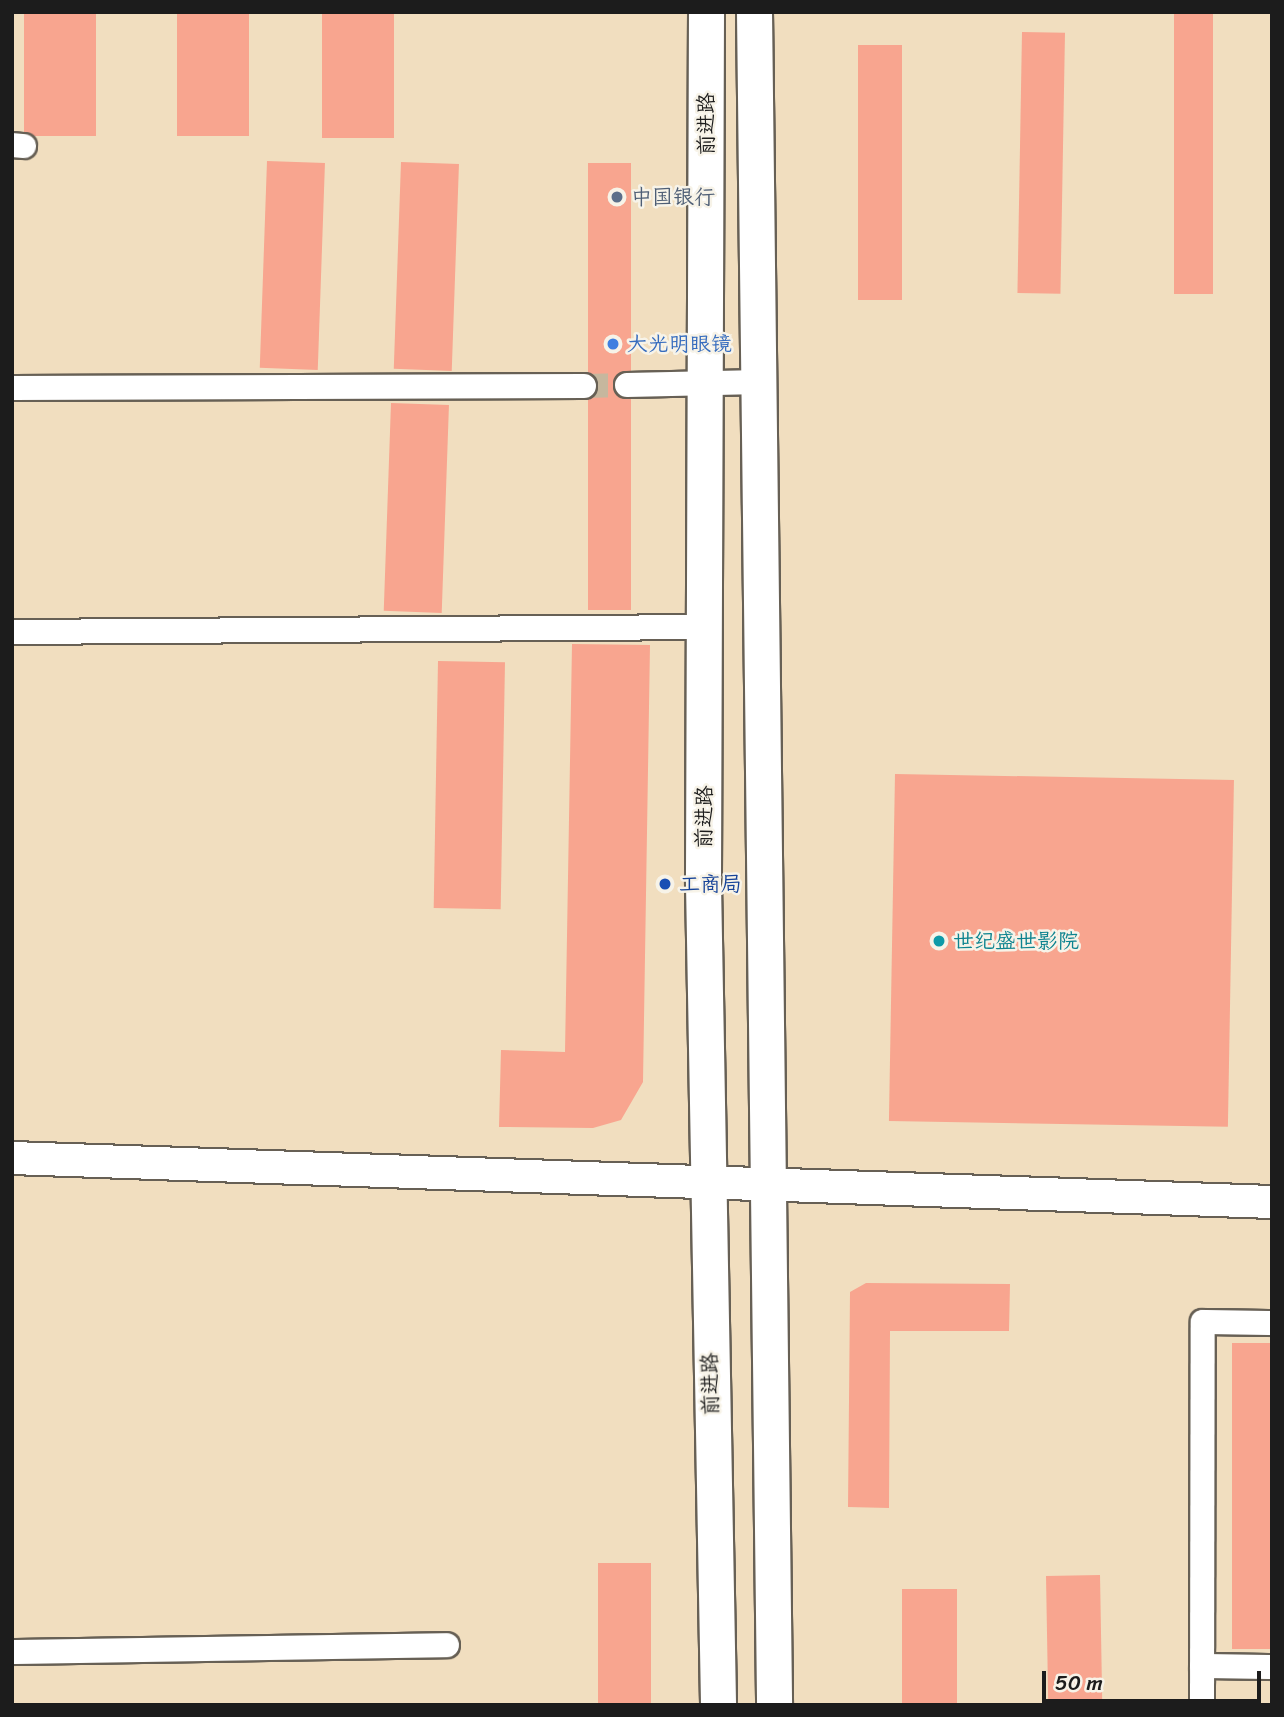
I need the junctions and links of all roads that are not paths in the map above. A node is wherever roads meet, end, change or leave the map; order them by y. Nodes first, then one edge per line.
1 (706, 12) edge
2 (754, 12) edge
3 (760, 382) junction
4 (706, 383) junction
5 (627, 385) tunnel mouth
6 (584, 386) tunnel mouth
7 (12, 388) edge
8 (706, 627) junction
9 (12, 632) edge
10 (12, 1158) edge
11 (706, 1183) junction
12 (768, 1185) junction
13 (1272, 1202) edge
14 (1272, 1323) edge
15 (447, 1645) dead end
16 (12, 1652) edge
17 (1202, 1666) junction
18 (1272, 1667) edge
19 (718, 1705) edge
20 (774, 1705) edge
21 (1202, 1705) edge

1 - 4 main road, 前进路
2 - 3 main road
3 - 4 street
3 - 12 main road
4 - 5 street
4 - 8 main road, 前进路
6 - 7 street
8 - 9 street
8 - 11 main road, 前进路
10 - 11 street
11 - 12 street
11 - 19 main road, 前进路
12 - 13 street
12 - 20 main road
14 - 17 street
15 - 16 street
17 - 18 street
17 - 21 street

